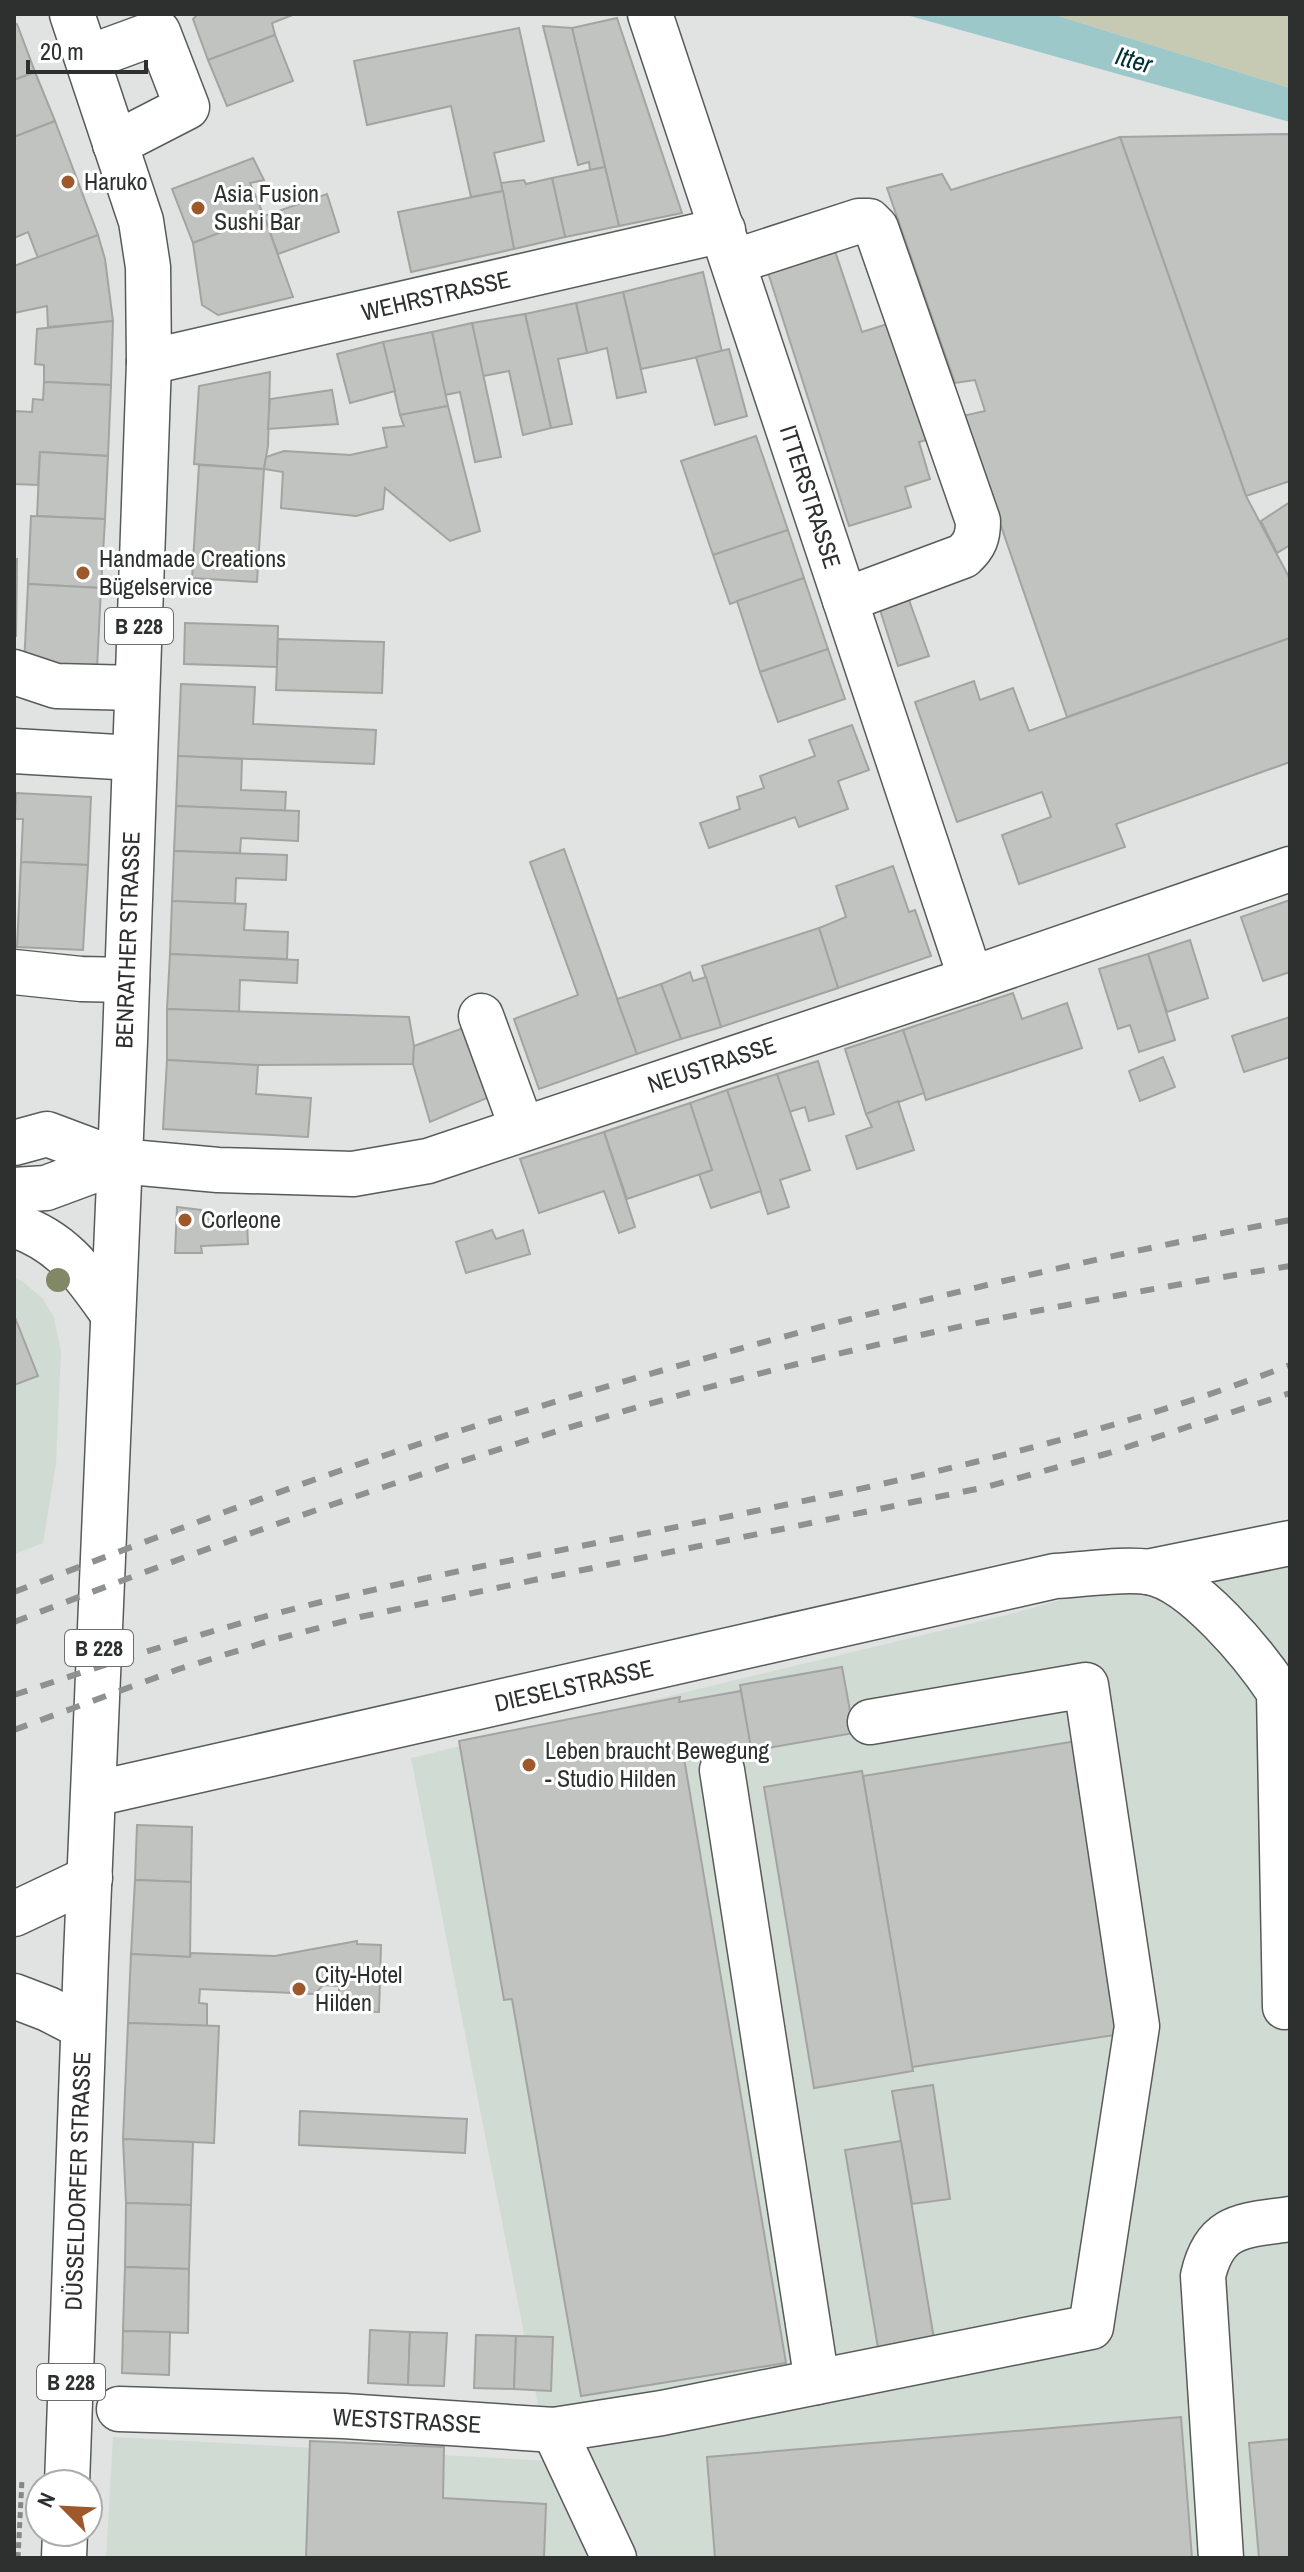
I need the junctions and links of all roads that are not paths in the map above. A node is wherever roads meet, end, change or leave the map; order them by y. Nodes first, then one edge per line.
1 (72, 14) edge
2 (650, 14) edge
3 (87, 58) junction
4 (115, 144) junction
5 (728, 246) junction
6 (149, 362) junction
7 (845, 600) junction
8 (14, 672) edge
9 (136, 688) junction
10 (14, 751) edge
11 (134, 758) junction
12 (1290, 869) edge
13 (14, 972) edge
14 (971, 979) junction
15 (127, 980) junction
16 (481, 1016) dead end
17 (522, 1128) junction
18 (14, 1143) edge
19 (119, 1161) junction
20 (14, 1190) edge
21 (14, 1225) edge
22 (113, 1314) junction
23 (1290, 1543) edge
24 (1147, 1572) junction
25 (870, 1722) dead end
26 (722, 1770) dead end
27 (94, 1794) junction
28 (90, 1878) junction
29 (14, 1914) edge
30 (14, 1996) edge
31 (1285, 2007) dead end
32 (83, 2027) junction
33 (1290, 2219) edge
34 (817, 2382) junction
35 (119, 2409) dead end
36 (554, 2430) junction
37 (68, 2468) edge
38 (614, 2558) edge
39 (1221, 2558) edge

1 - 3 street, BENRATHER STRASSE / B 228
2 - 5 street, ITTERSTRASSE
3 - 4 street, BENRATHER STRASSE / B 228
3 - 4 street
4 - 6 street, BENRATHER STRASSE / B 228
5 - 6 street, WEHRSTRASSE
5 - 7 street, ITTERSTRASSE
5 - 7 street, WEHRSTRASSE
6 - 9 street, BENRATHER STRASSE / B 228
7 - 14 street, ITTERSTRASSE
8 - 9 street
9 - 11 street, BENRATHER STRASSE / B 228
10 - 11 street
11 - 15 street, BENRATHER STRASSE / B 228
12 - 14 street, NEUSTRASSE
13 - 15 street
14 - 17 street, NEUSTRASSE
15 - 19 street, BENRATHER STRASSE / B 228
16 - 17 street
17 - 19 street, NEUSTRASSE
18 - 19 street
19 - 20 street
19 - 22 street, BENRATHER STRASSE / B 228
21 - 22 street
22 - 27 street, BENRATHER STRASSE / B 228
23 - 24 street, DIESELSTRASSE
24 - 27 street, DIESELSTRASSE
24 - 31 street
25 - 34 street, WESTSTRASSE
26 - 34 street
27 - 28 street, BENRATHER STRASSE / B 228
28 - 29 street
28 - 32 street, DÜSSELDORFER STRASSE / B 228
30 - 32 street
32 - 37 street, DÜSSELDORFER STRASSE / B 228
33 - 39 street
34 - 36 street, WESTSTRASSE
35 - 36 street, WESTSTRASSE
36 - 38 street

